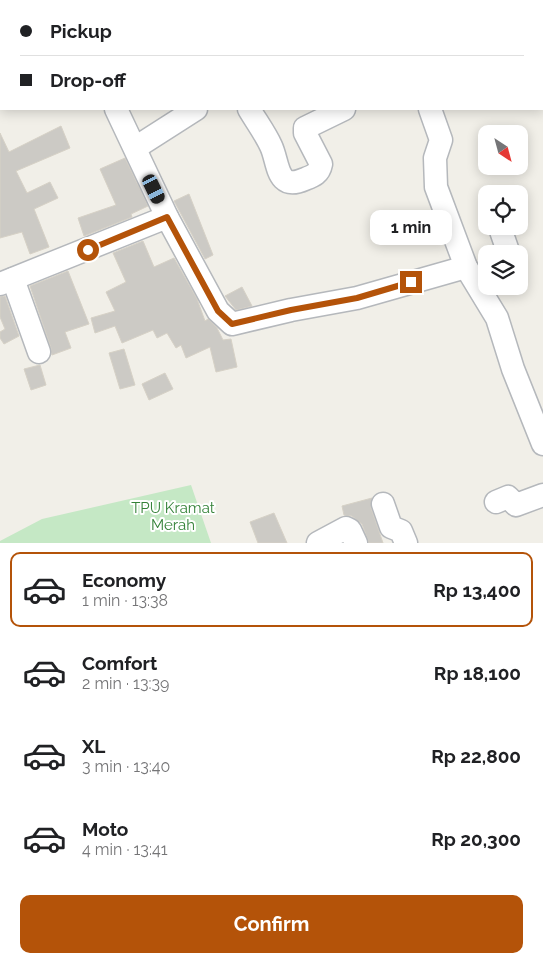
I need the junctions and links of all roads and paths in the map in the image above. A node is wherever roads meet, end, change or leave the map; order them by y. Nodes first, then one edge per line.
1 (330, 0) edge
2 (337, 0) edge
3 (116, 110) edge
4 (194, 110) edge
5 (250, 110) edge
6 (342, 110) edge
7 (430, 110) edge
8 (135, 148) junction
9 (167, 217) junction
10 (475, 274) edge
11 (7, 282) edge
12 (38, 352) dead end
13 (543, 444) edge
14 (543, 495) edge
15 (496, 502) dead end
16 (384, 504) dead end
17 (318, 543) edge
18 (356, 543) edge
19 (406, 543) edge

1 - 2 street
3 - 8 street
4 - 8 street
5 - 6 street
7 - 10 street
8 - 9 street
9 - 10 street
9 - 11 street
10 - 13 street
11 - 12 street
14 - 15 street
16 - 19 street
17 - 18 street

